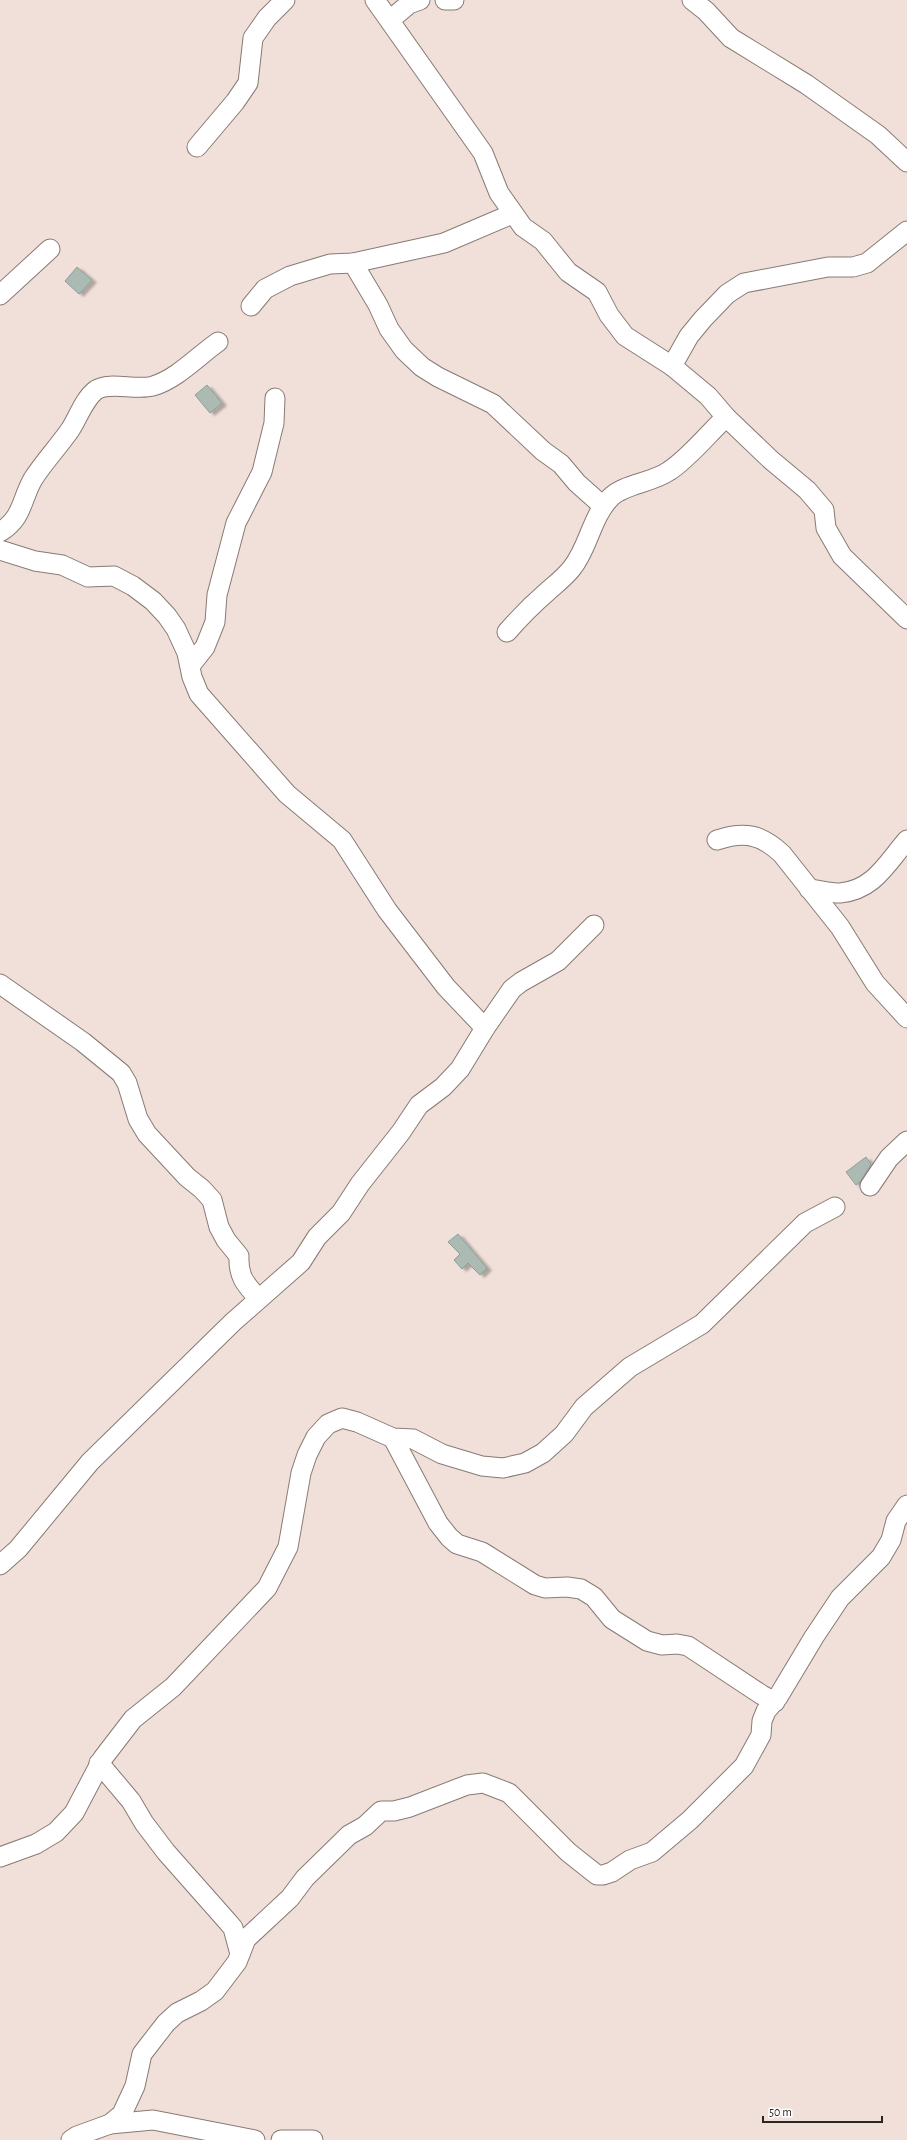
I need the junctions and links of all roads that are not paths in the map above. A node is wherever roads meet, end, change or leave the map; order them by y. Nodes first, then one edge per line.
1 (285, 0) edge
2 (374, 0) edge
3 (420, 0) edge
4 (445, 0) edge
5 (454, 0) edge
6 (692, 0) edge
7 (390, 20) junction
8 (197, 147) dead end
9 (907, 162) edge
10 (512, 214) junction
11 (907, 231) edge
12 (50, 249) dead end
13 (353, 263) junction
14 (0, 295) edge
15 (251, 306) dead end
16 (218, 342) dead end
17 (672, 366) junction
18 (275, 398) dead end
19 (726, 417) junction
20 (603, 506) junction
21 (0, 532) edge
22 (0, 550) edge
23 (907, 619) edge
24 (507, 632) dead end
25 (190, 666) junction
26 (717, 840) dead end
27 (907, 840) edge
28 (809, 889) junction
29 (594, 925) dead end
30 (0, 984) edge
31 (907, 1018) edge
32 (485, 1028) junction
33 (907, 1141) edge
34 (870, 1186) dead end
35 (835, 1207) dead end
36 (258, 1298) junction
37 (394, 1438) junction
38 (907, 1505) edge
39 (0, 1565) edge
40 (775, 1702) junction
41 (99, 1763) junction
42 (0, 1857) edge
43 (240, 1954) junction
44 (110, 2124) junction
45 (71, 2140) edge
46 (256, 2140) edge
47 (281, 2140) edge
48 (313, 2140) edge

1 - 8 street
2 - 7 street
3 - 7 street
4 - 5 street
6 - 9 street
7 - 10 street
10 - 13 street
10 - 17 street
11 - 17 street
12 - 14 street
13 - 15 street
13 - 20 street
16 - 21 street
17 - 19 street
18 - 25 street
19 - 20 street
19 - 23 street
20 - 24 street
22 - 25 street
25 - 32 street
26 - 28 street
27 - 28 street
28 - 31 street
29 - 32 street
30 - 36 street
32 - 36 street
33 - 34 street
35 - 37 street
36 - 39 street
37 - 40 street
37 - 41 street
38 - 40 street
40 - 43 street
41 - 42 street
41 - 43 street
43 - 44 street
44 - 45 street
44 - 46 street
47 - 48 street

